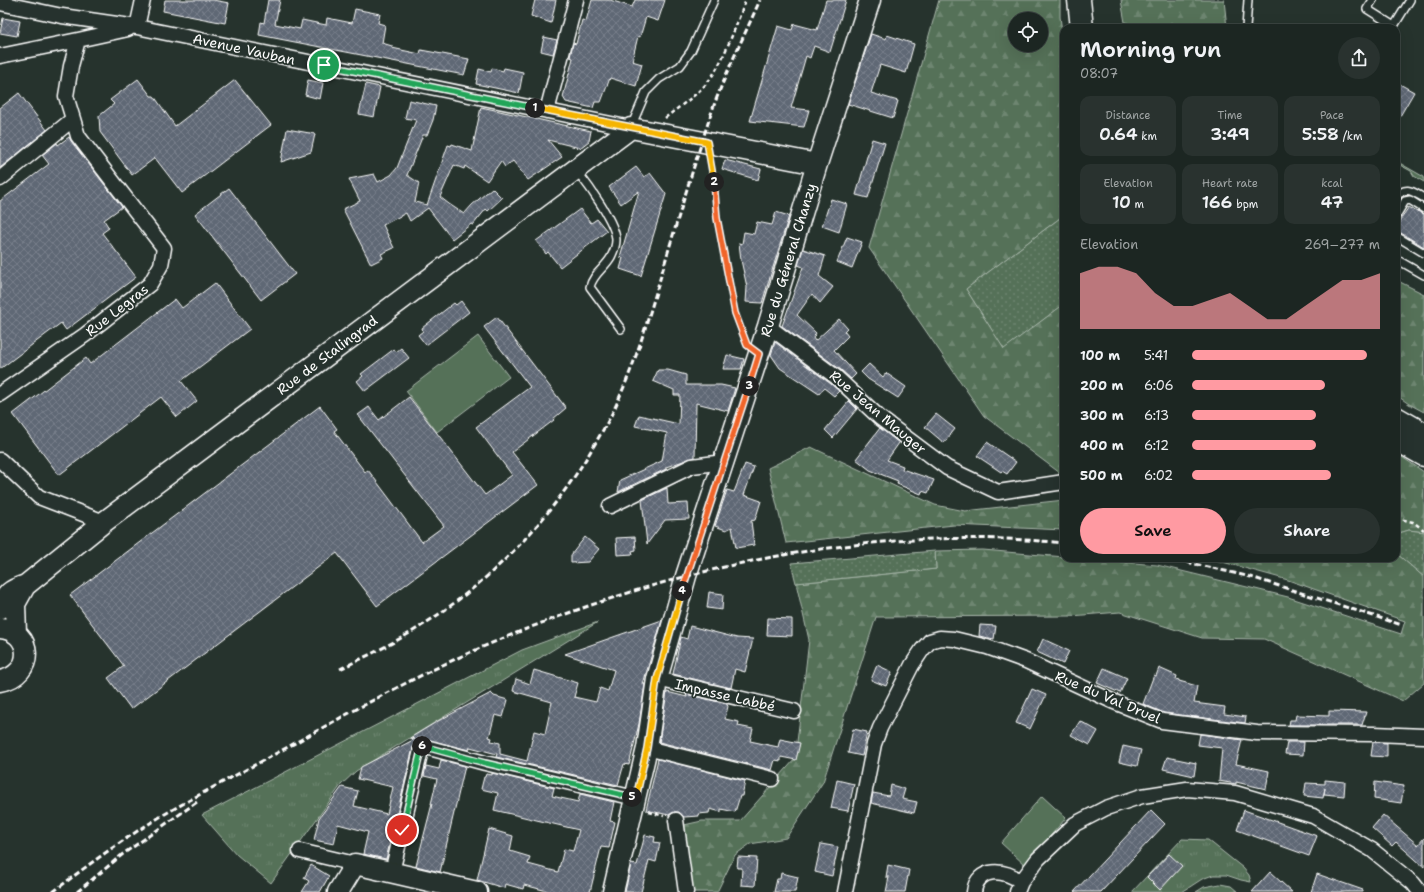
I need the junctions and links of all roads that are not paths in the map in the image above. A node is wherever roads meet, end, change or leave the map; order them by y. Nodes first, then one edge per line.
1 (143, 0) edge
2 (576, 0) edge
3 (714, 0) edge
4 (870, 0) edge
5 (1078, 0) edge
6 (1090, 0) edge
7 (1248, 0) edge
8 (1373, 0) edge
9 (1410, 0) edge
10 (0, 3) edge
11 (28, 4) edge
12 (1081, 24) edge
13 (1093, 24) edge
14 (1246, 24) edge
15 (1391, 24) edge
16 (1395, 24) edge
17 (137, 27) junction
18 (78, 40) junction
19 (0, 56) edge
20 (547, 111) junction
21 (73, 120) junction
22 (640, 129) junction
23 (817, 164) junction
24 (576, 169) junction
25 (0, 179) edge
26 (1400, 193) edge
27 (1424, 198) edge
28 (1424, 209) edge
29 (1400, 210) edge
30 (1400, 238) edge
31 (1424, 253) edge
32 (1400, 261) edge
33 (1424, 275) edge
34 (768, 326) junction
35 (621, 329) dead end
36 (0, 394) edge
37 (1400, 420) edge
38 (1424, 434) edge
39 (1400, 441) edge
40 (1424, 455) edge
41 (0, 460) edge
42 (724, 462) junction
43 (1060, 483) edge
44 (610, 506) dead end
45 (104, 522) junction
46 (26, 585) junction
47 (0, 608) edge
48 (8, 631) edge
49 (657, 679) junction
50 (3, 682) edge
51 (794, 711) dead end
52 (1424, 736) edge
53 (647, 748) junction
54 (772, 779) dead end
55 (634, 803) junction
56 (676, 820) road end
57 (300, 851) dead end
58 (355, 864) junction
59 (392, 872) junction
60 (1019, 887) edge
61 (455, 890) edge
62 (338, 892) edge
63 (477, 892) edge
64 (613, 892) edge
65 (686, 892) edge
66 (845, 892) edge
67 (974, 892) edge
68 (1420, 892) edge

1 - 17 street
2 - 20 street
3 - 22 lane
4 - 23 street, Rue du Géneral Chanzy
5 - 12 main road
6 - 13 main road
7 - 14 lane
8 - 15 lane
9 - 16 lane
10 - 11 street, Avenue Vauban
11 - 17 street, Avenue Vauban
17 - 18 street
17 - 20 street, Avenue Vauban
18 - 19 street
18 - 21 street, Rue Legras
20 - 22 street, Avenue Vauban
21 - 25 street
21 - 36 street, Rue Legras
22 - 23 street, Avenue Vauban
22 - 24 street, Rue de Stalingrad
23 - 34 street, Rue du Géneral Chanzy
24 - 35 lane
24 - 45 street, Rue de Stalingrad
26 - 27 lane
28 - 29 lane
30 - 31 lane
32 - 33 lane
34 - 42 street, Rue du Géneral Chanzy
34 - 43 street, Rue Jean Mauger
37 - 38 main road
39 - 40 main road
41 - 45 street
42 - 44 street
42 - 49 street, Rue du Géneral Chanzy
45 - 46 street, Rue de Stalingrad
46 - 47 street, Rue de Stalingrad
46 - 48 street, Rue de Stalingrad
48 - 50 street
49 - 51 street, Impasse Labbé
49 - 53 street, Rue du Géneral Chanzy
52 - 66 street, Rue du Val Druel
53 - 54 street
53 - 55 street, Rue du Géneral Chanzy
55 - 59 street
55 - 64 street, Rue du Géneral Chanzy
56 - 65 street
57 - 58 street
58 - 59 street
58 - 62 street
59 - 61 street
60 - 67 street
60 - 68 street
61 - 63 street

